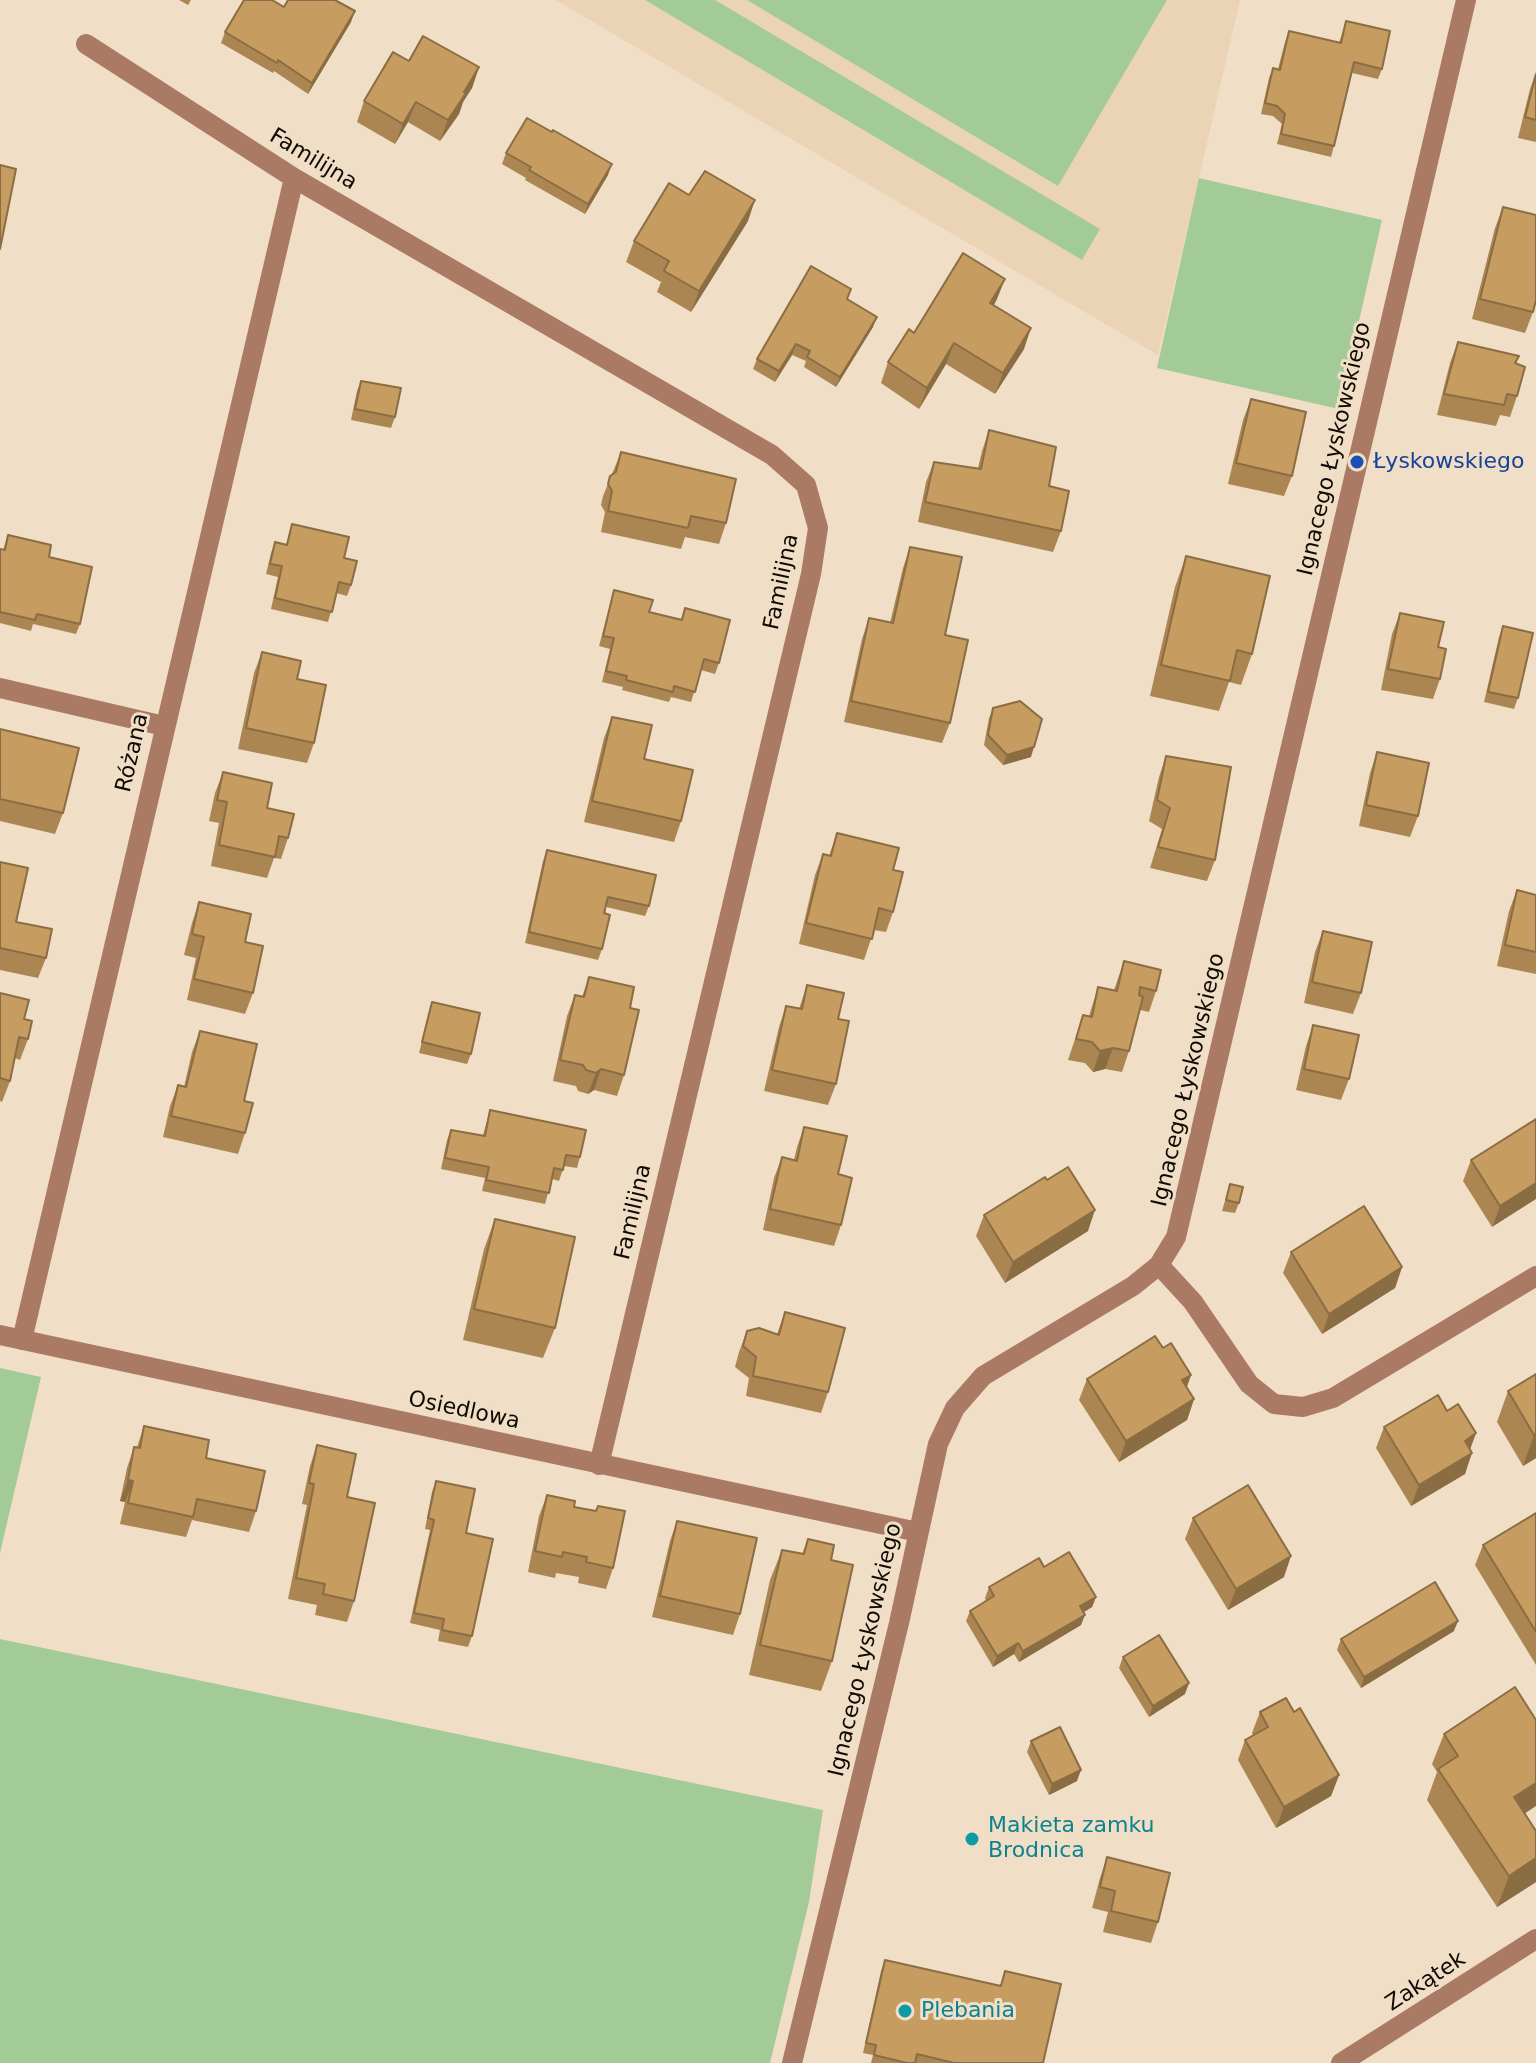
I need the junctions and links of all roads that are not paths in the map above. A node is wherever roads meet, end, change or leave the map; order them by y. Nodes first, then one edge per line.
1 (1466, 0) edge
2 (86, 44) dead end
3 (294, 178) junction
4 (0, 688) edge
5 (164, 726) junction
6 (1159, 1265) junction
7 (1536, 1276) edge
8 (0, 1335) edge
9 (22, 1340) junction
10 (599, 1465) junction
11 (918, 1532) junction
12 (1536, 1939) edge
13 (792, 2063) edge
14 (1341, 2063) edge

1 - 6 street, Ignacego Łyskowskiego
2 - 3 street, Familijna
3 - 5 street, Różana
3 - 10 street, Familijna
4 - 5 street
5 - 9 street, Różana
6 - 7 street
6 - 11 street, Ignacego Łyskowskiego
8 - 9 street, Osiedlowa
9 - 10 street, Osiedlowa
10 - 11 street, Osiedlowa
11 - 13 street, Ignacego Łyskowskiego
12 - 14 street, Zakątek

